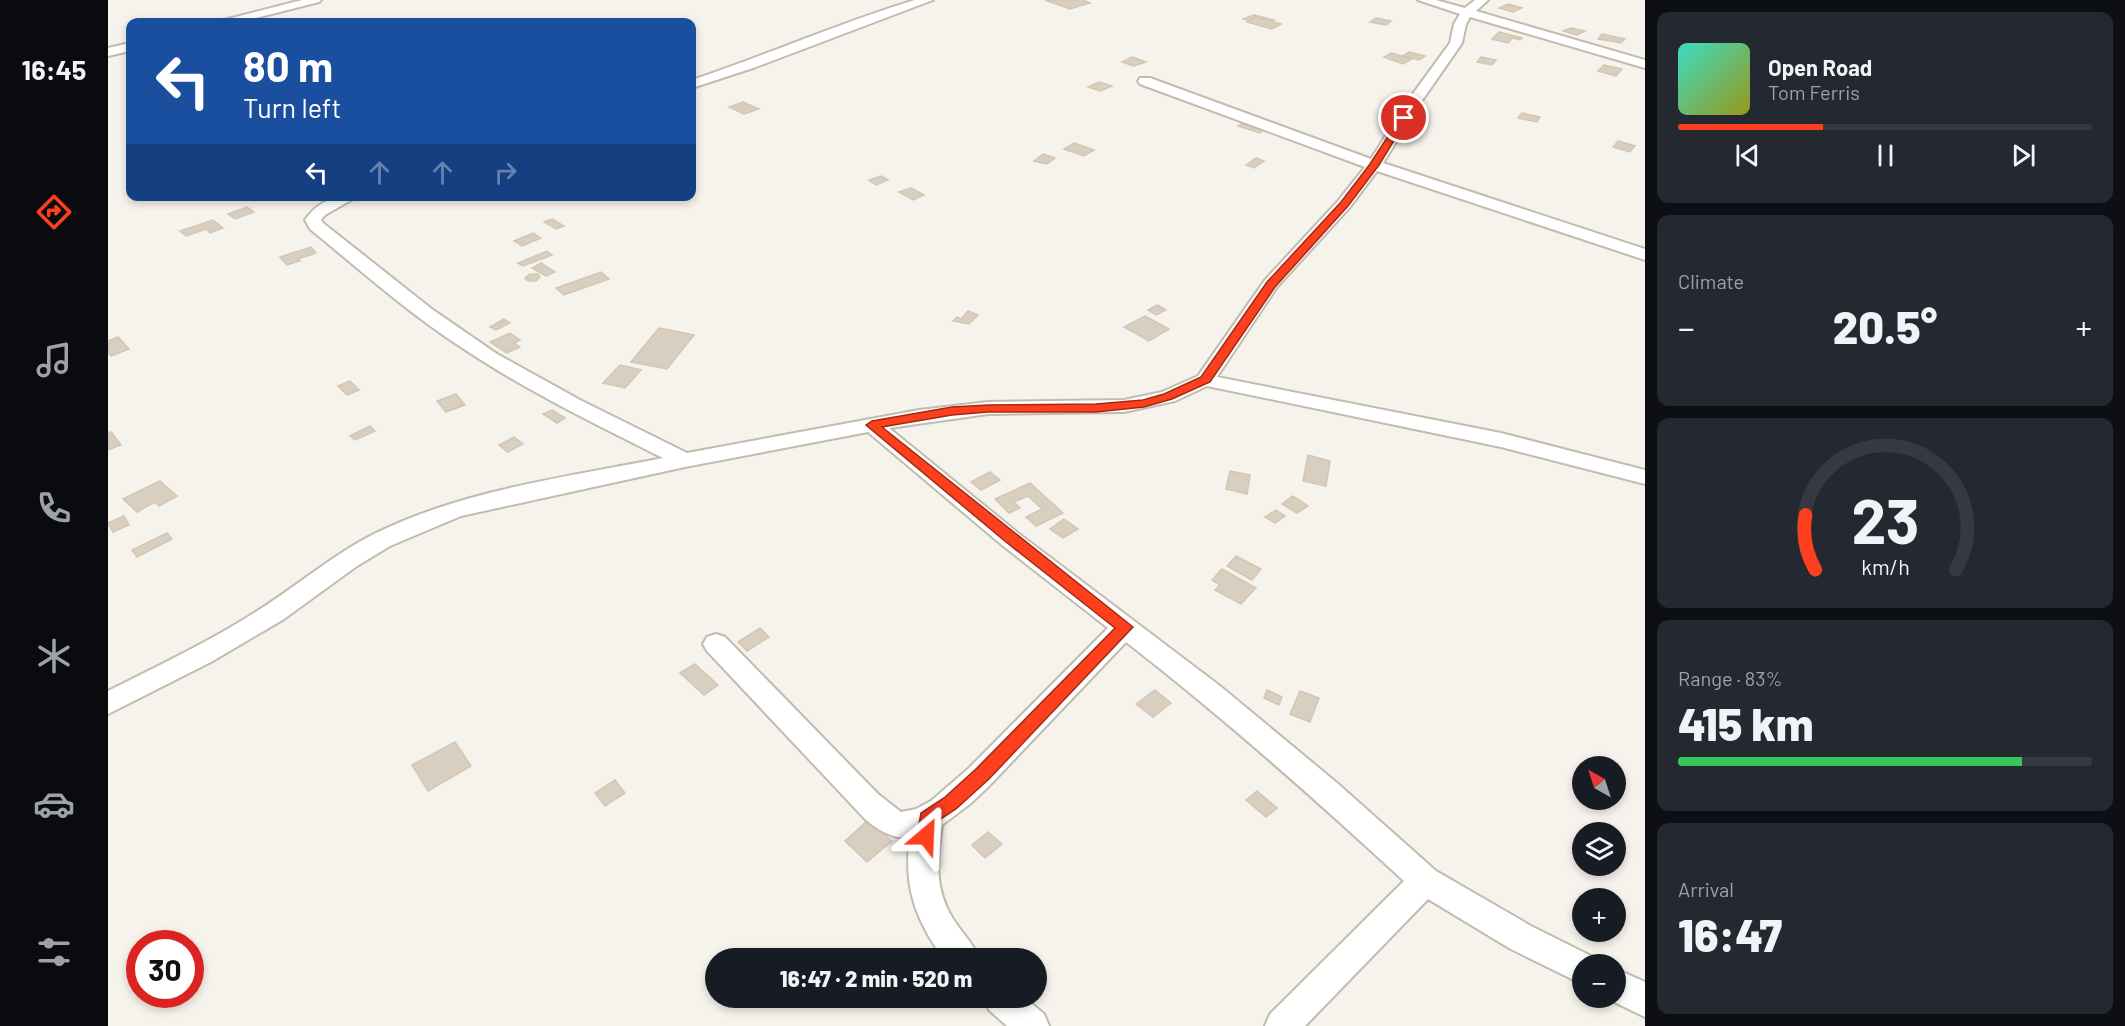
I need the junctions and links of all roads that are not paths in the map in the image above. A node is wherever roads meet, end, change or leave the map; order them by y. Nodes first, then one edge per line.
1 (315, 0) edge
2 (927, 0) edge
3 (1424, 0) edge
4 (1482, 0) edge
5 (1467, 13) junction
6 (244, 18) edge
7 (126, 47) edge
8 (108, 52) edge
9 (1645, 64) edge
10 (1145, 81) dead end
11 (696, 83) edge
12 (1374, 165) junction
13 (341, 201) edge
14 (1645, 255) edge
15 (1205, 380) junction
16 (872, 425) junction
17 (685, 460) junction
18 (1645, 477) edge
19 (1125, 627) junction
20 (716, 644) dead end
21 (108, 702) edge
22 (928, 818) junction
23 (1425, 881) junction
24 (954, 948) edge
25 (1572, 963) edge
26 (1626, 990) edge
27 (1645, 1000) edge
28 (1012, 1008) edge
29 (1032, 1026) edge
30 (1282, 1026) edge

1 - 6 street
2 - 11 street
3 - 5 street
4 - 5 street
5 - 9 street
5 - 12 street
7 - 8 street
10 - 12 street
12 - 14 street
12 - 15 street
13 - 17 street
15 - 16 street
15 - 18 street
16 - 17 street
16 - 19 street
17 - 21 street
19 - 22 street
19 - 23 street
20 - 22 street
22 - 24 street
23 - 25 street
23 - 30 street
26 - 27 street
28 - 29 street

